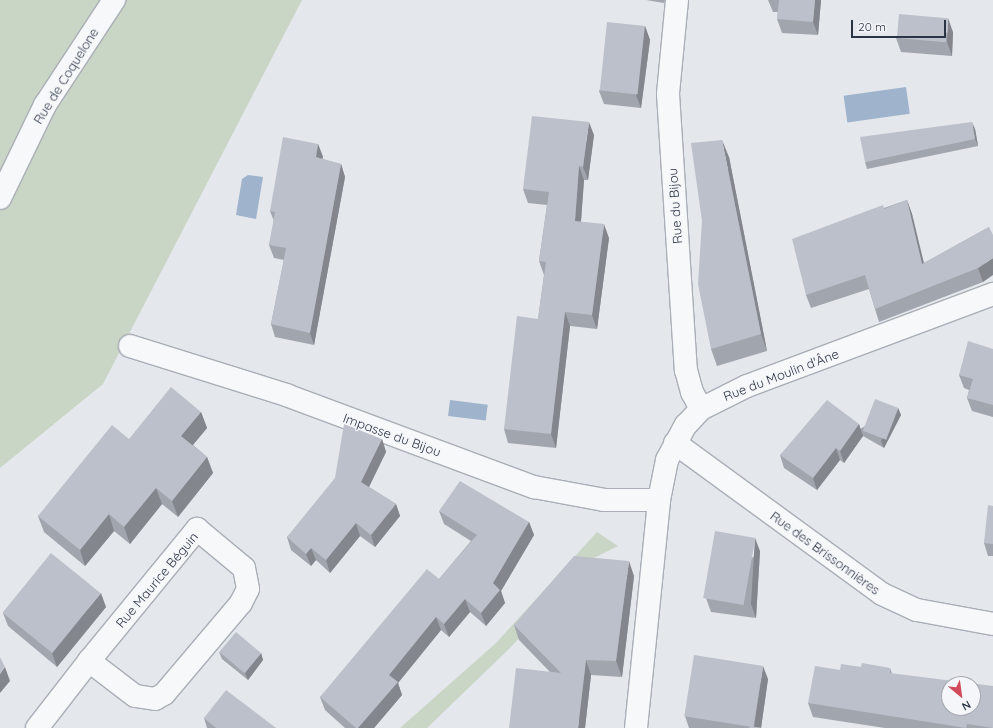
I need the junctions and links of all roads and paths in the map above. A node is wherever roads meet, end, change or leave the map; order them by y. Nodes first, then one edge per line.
1 (114, 0) edge
2 (677, 0) edge
3 (0, 198) edge
4 (993, 294) edge
5 (130, 346) dead end
6 (701, 409) junction
7 (675, 443) junction
8 (659, 500) junction
9 (993, 624) edge
10 (89, 661) junction
11 (37, 728) edge
12 (636, 728) edge

1 - 3 street, Rue de Coquelone
2 - 6 street, Rue du Bijou
4 - 6 street, Rue du Moulin d'Âne
5 - 8 street, Impasse du Bijou
6 - 7 street, Rue du Moulin d'Âne
7 - 8 street, Rue du Moulin d'Âne
7 - 9 street, Rue des Brissonnières
8 - 12 street, Rue du Moulin d'Âne
10 - 10 street, Rue Maurice Béguin
10 - 11 street, Rue Maurice Béguin

